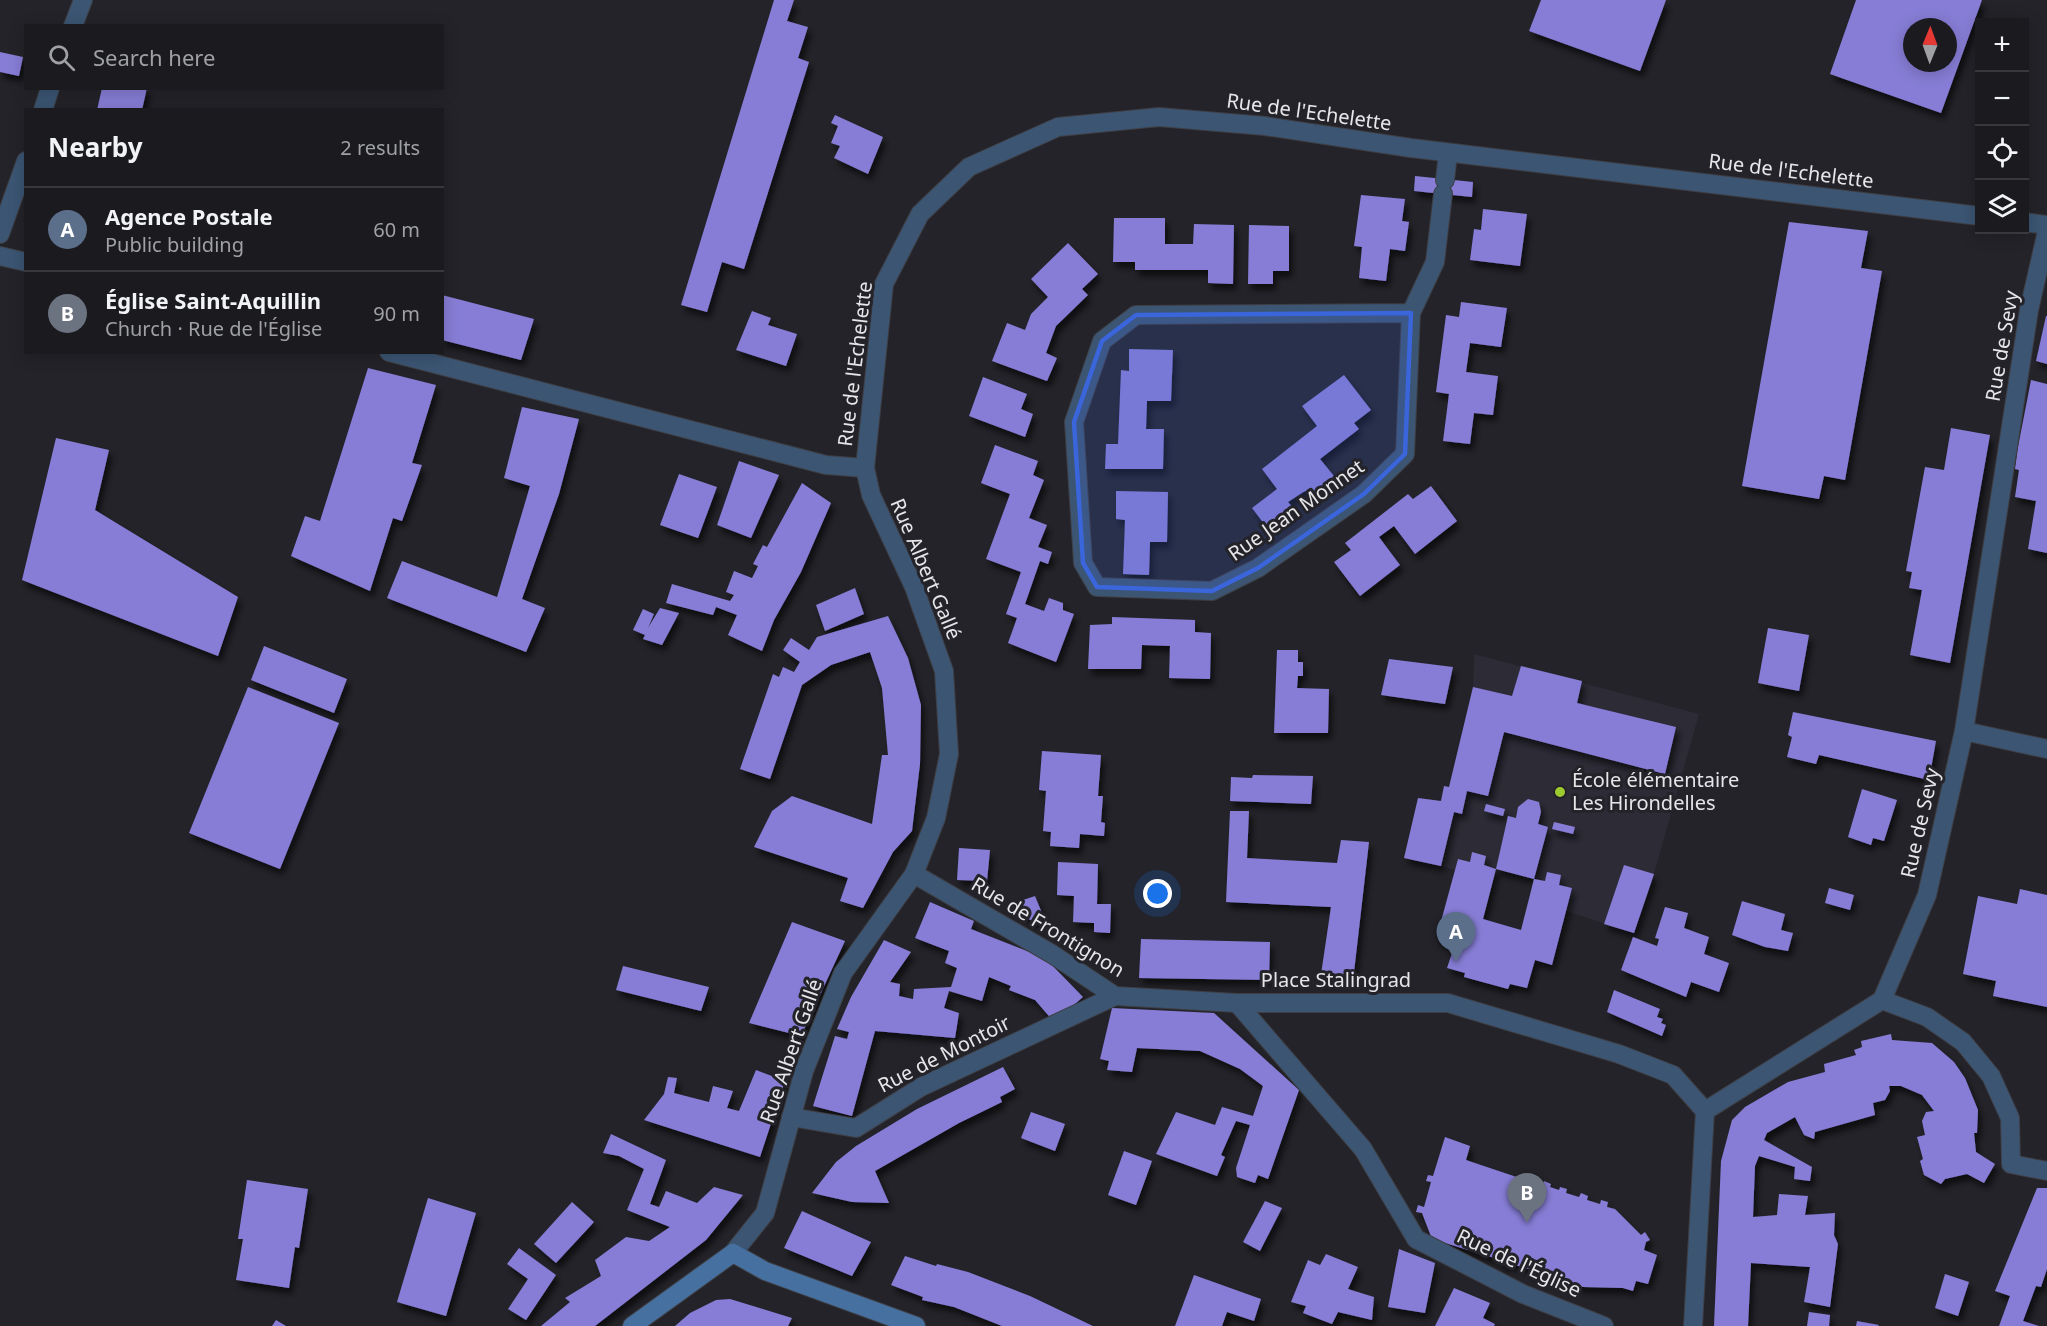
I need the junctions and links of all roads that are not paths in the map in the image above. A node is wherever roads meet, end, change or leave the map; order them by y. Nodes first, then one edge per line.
1 (83, 0) edge
2 (74, 24) edge
3 (49, 90) edge
4 (44, 108) edge
5 (1448, 153) junction
6 (24, 167) edge
7 (1975, 215) edge
8 (2029, 223) edge
9 (2047, 225) edge
10 (2047, 231) edge
11 (0, 234) edge
12 (0, 256) edge
13 (24, 261) edge
14 (1411, 313) junction
15 (397, 354) edge
16 (865, 468) junction
17 (1964, 731) junction
18 (2047, 749) edge
19 (914, 874) junction
20 (1115, 996) junction
21 (1882, 1000) junction
22 (1237, 1003) junction
23 (1705, 1111) junction
24 (790, 1117) junction
25 (2047, 1171) edge
26 (1416, 1239) joint
27 (733, 1253) junction
28 (632, 1326) edge
29 (916, 1326) edge
30 (1604, 1326) edge
31 (1693, 1326) edge

1 - 2 street
3 - 4 street
5 - 7 street, Rue de l'Echelette
5 - 14 street, Rue Jean Monnet
5 - 16 street, Rue de l'Echelette
6 - 11 street
8 - 9 street
10 - 17 street, Rue de Sevy
12 - 13 street
14 - 14 street, Rue Jean Monnet
15 - 16 street
16 - 19 street, Rue Albert Gallé
17 - 18 street
17 - 21 street, Rue de Sevy
19 - 20 street, Rue de Frontignon
19 - 24 street, Rue Albert Gallé
20 - 22 street, Rue de Frontignon
20 - 24 street, Rue de Montoir
21 - 23 street
21 - 25 street
22 - 23 street, Place Stalingrad
22 - 26 street, Place Stalingrad
23 - 31 street
24 - 27 street, Rue Albert Gallé
26 - 30 street, Rue de l'Église
27 - 28 street, Rue Albert Gallé
27 - 29 street

